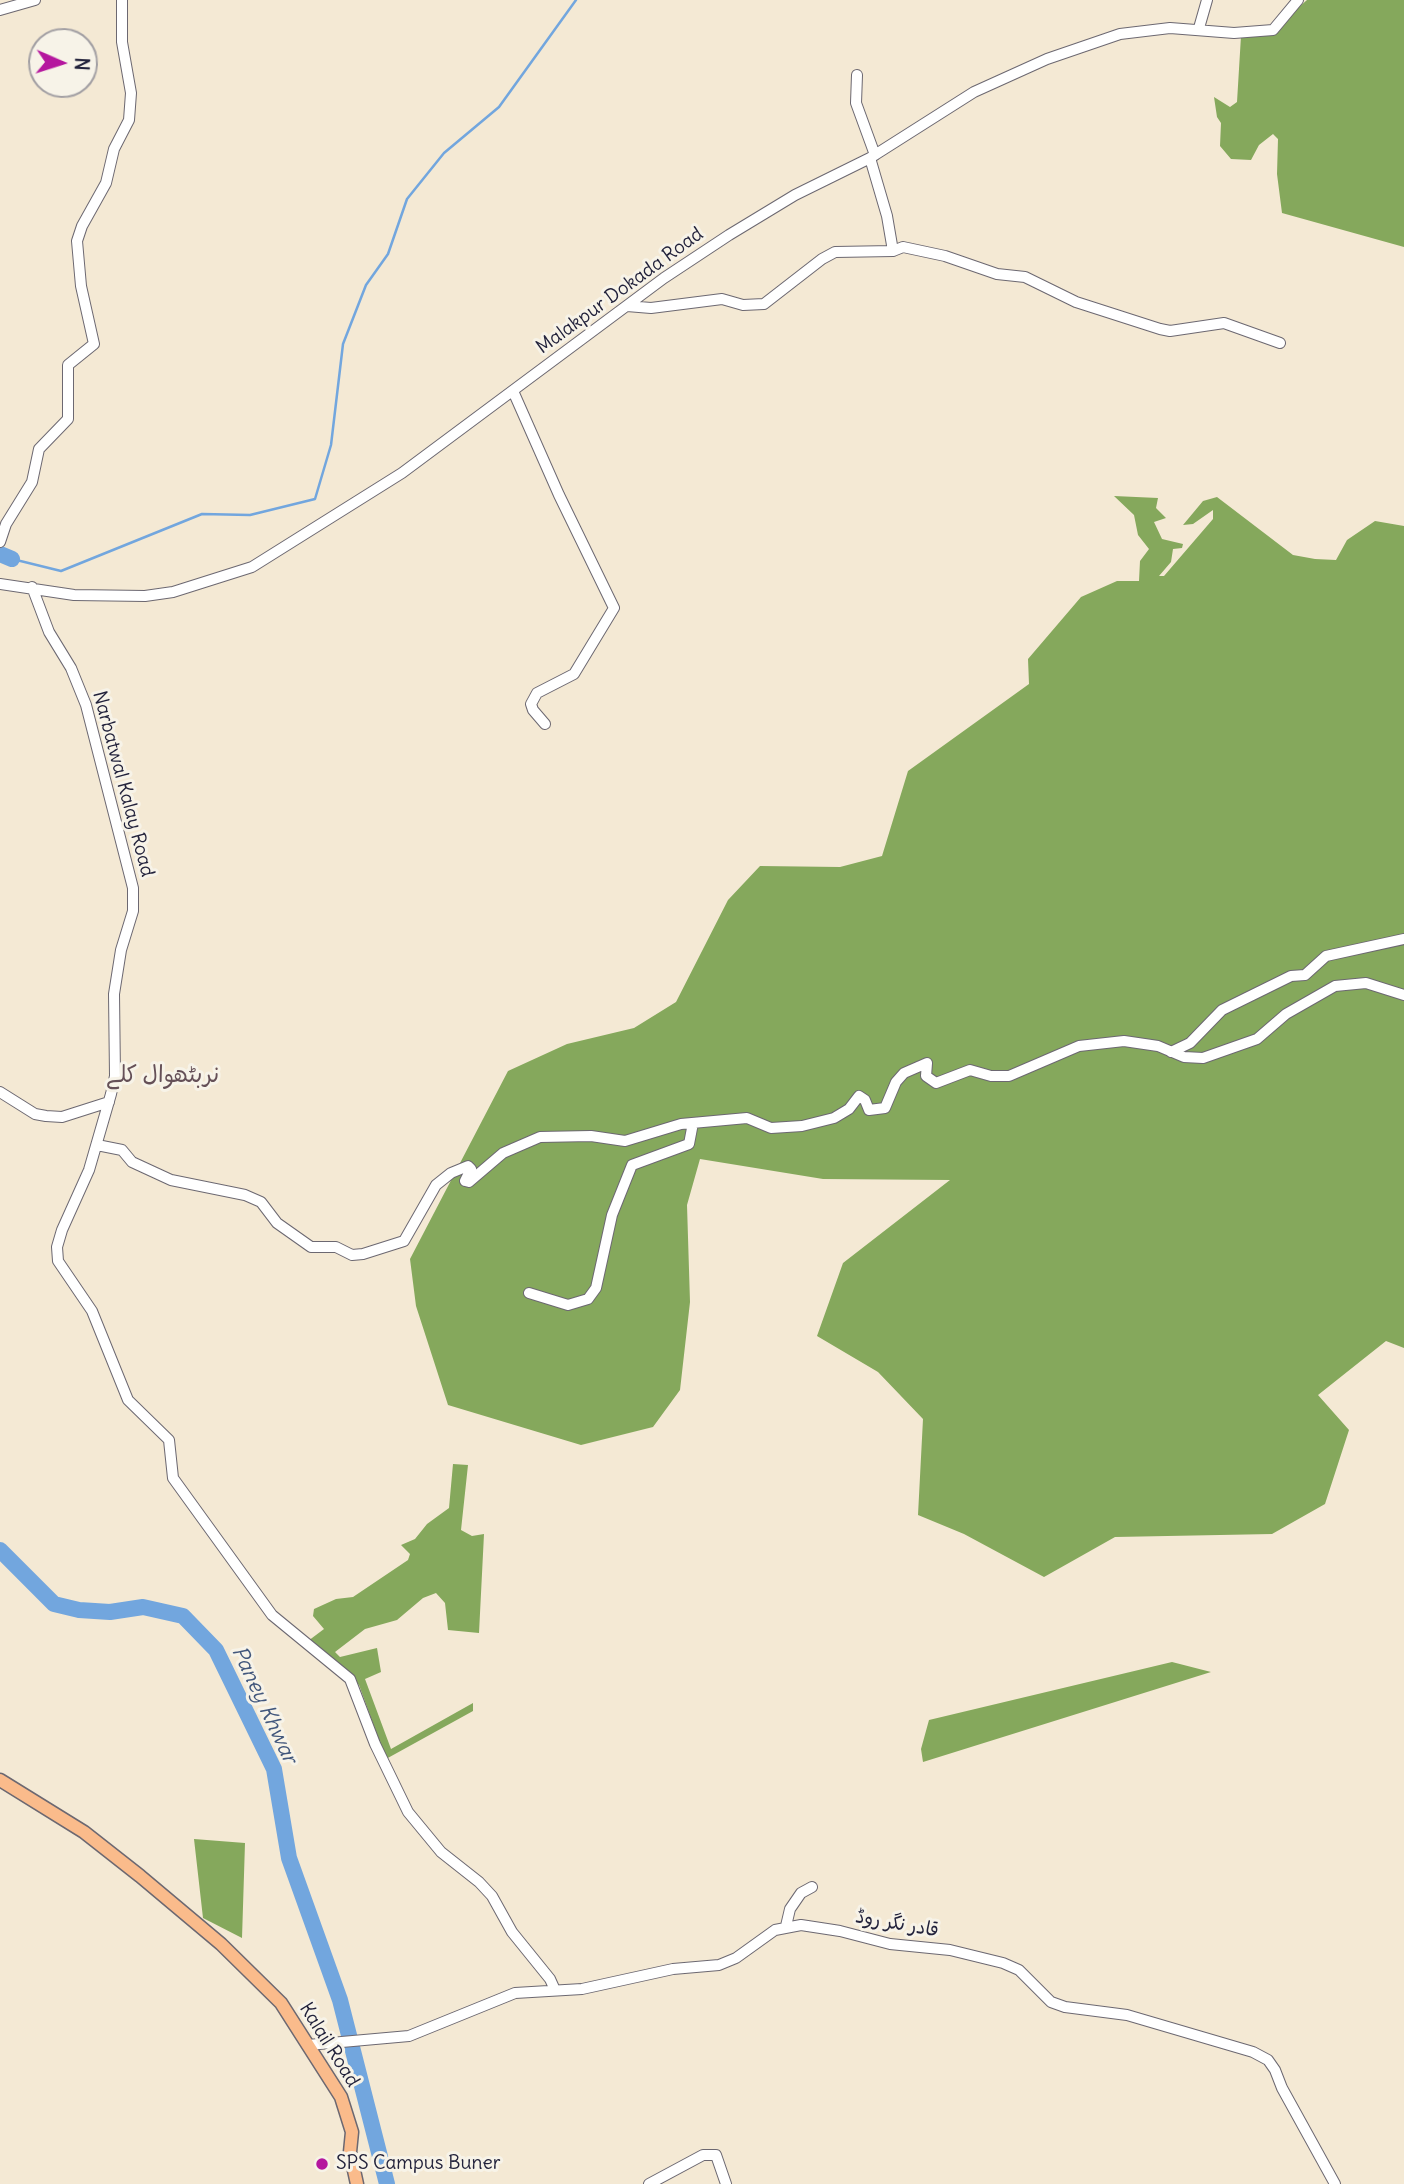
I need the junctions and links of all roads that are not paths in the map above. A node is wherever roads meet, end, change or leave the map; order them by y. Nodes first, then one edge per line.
1 (35, 0) edge
2 (122, 0) edge
3 (1208, 0) edge
4 (1298, 0) edge
5 (0, 10) edge
6 (1199, 28) junction
7 (857, 75) dead end
8 (872, 157) junction
9 (893, 251) junction
10 (627, 306) junction
11 (1280, 343) dead end
12 (513, 391) junction
13 (0, 542) edge
14 (3, 582) edge
15 (32, 587) junction
16 (545, 724) dead end
17 (1404, 939) edge
18 (1404, 995) edge
19 (1171, 1052) junction
20 (0, 1092) edge
21 (109, 1102) junction
22 (693, 1123) junction
23 (97, 1145) junction
24 (529, 1293) dead end
25 (0, 1780) edge
26 (812, 1887) dead end
27 (786, 1926) junction
28 (555, 1990) junction
29 (308, 2045) junction
30 (357, 2184) edge
31 (649, 2184) edge
32 (726, 2184) edge
33 (1335, 2184) edge

1 - 5 street
2 - 13 street
3 - 6 street
4 - 6 street, Malakpur Dokada Road
6 - 8 street, Malakpur Dokada Road
7 - 8 street
8 - 9 street
8 - 10 street, Malakpur Dokada Road
9 - 10 street
9 - 11 street
10 - 12 street, Malakpur Dokada Road
12 - 15 street, Malakpur Dokada Road
12 - 16 street
14 - 15 street, Malakpur Dokada Road
15 - 21 street, Narbatwal Kalay Road
17 - 19 street
18 - 19 street
19 - 22 street
20 - 21 street
21 - 23 street, Narbatwal Kalay Road
22 - 23 street
22 - 24 street
23 - 28 street, Narbatwal Kalay Road
25 - 29 main road, Kalail Road
26 - 27 street
27 - 28 street
27 - 33 street, قادر نگر روڈ
28 - 29 street
29 - 30 main road, Kalail Road
31 - 32 street

